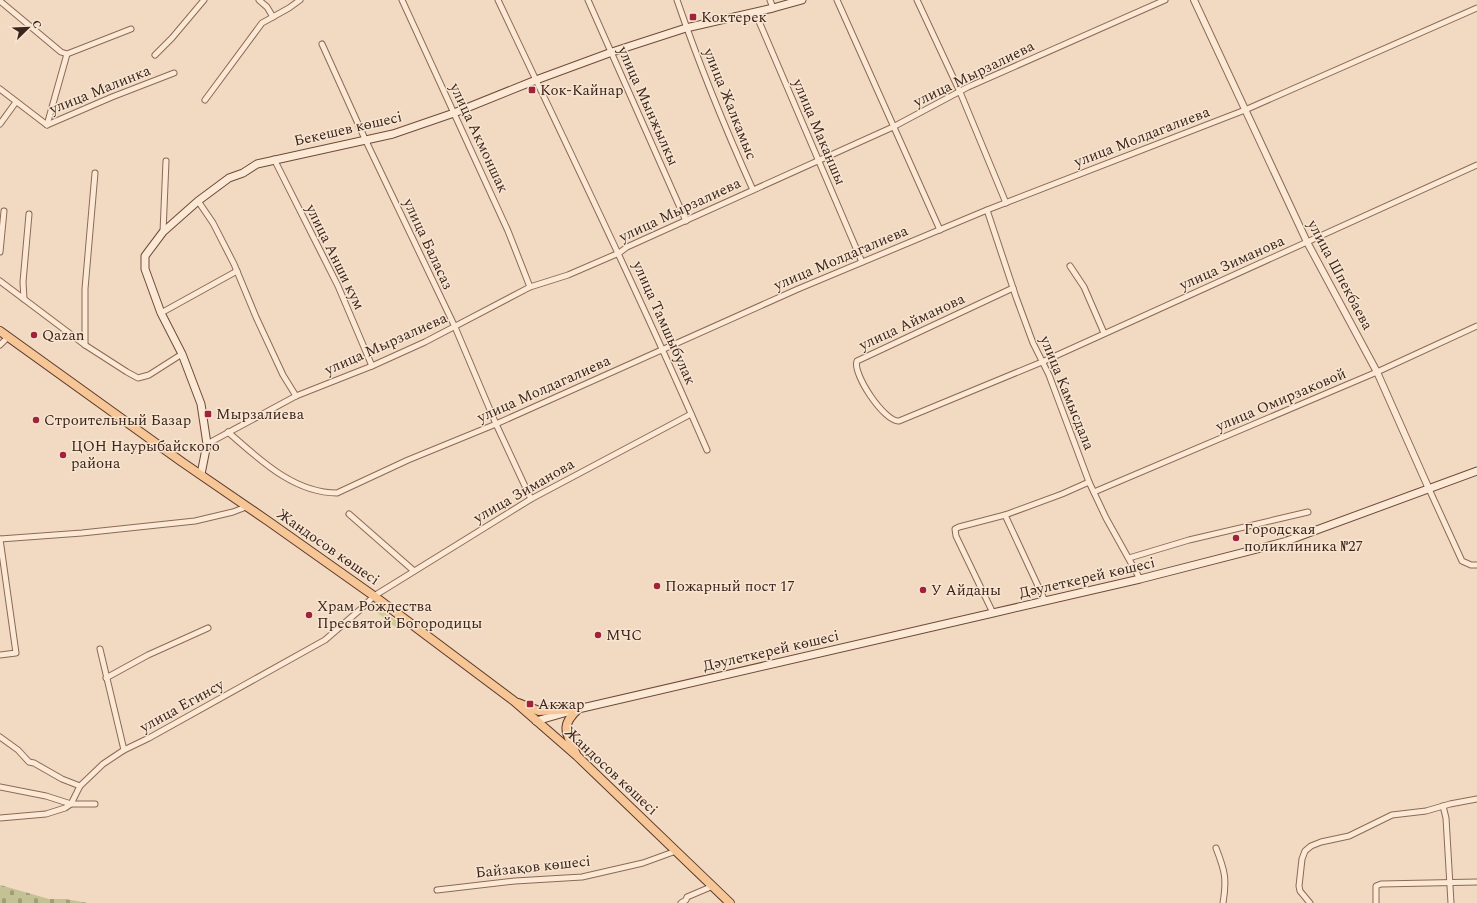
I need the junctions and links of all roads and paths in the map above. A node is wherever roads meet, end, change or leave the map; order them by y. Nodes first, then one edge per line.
1 (204, 0) edge
2 (259, 0) edge
3 (300, 0) edge
4 (402, 0) edge
5 (498, 0) edge
6 (588, 0) edge
7 (677, 0) edge
8 (770, 0) edge
9 (802, 0) edge
10 (837, 0) edge
11 (917, 0) edge
12 (1166, 0) edge
13 (1194, 0) edge
14 (0, 1) edge
15 (773, 8) junction
16 (1477, 8) edge
17 (755, 12) junction
18 (273, 17) junction
19 (131, 28) dead end
20 (686, 28) junction
21 (322, 44) dead end
22 (612, 52) junction
23 (67, 54) junction
24 (155, 55) dead end
25 (174, 73) dead end
26 (536, 79) junction
27 (0, 89) edge
28 (960, 92) junction
29 (205, 100) dead end
30 (16, 102) junction
31 (1246, 110) junction
32 (454, 113) junction
33 (0, 124) edge
34 (47, 125) junction
35 (893, 127) junction
36 (366, 141) junction
37 (274, 159) junction
38 (166, 161) dead end
39 (819, 162) junction
40 (1477, 165) edge
41 (95, 173) dead end
42 (753, 190) junction
43 (198, 200) junction
44 (1006, 203) junction
45 (987, 210) junction
46 (4, 211) dead end
47 (29, 214) dead end
48 (686, 221) junction
49 (940, 230) junction
50 (163, 232) junction
51 (1307, 242) junction
52 (0, 252) edge
53 (619, 253) junction
54 (862, 262) junction
55 (1070, 266) dead end
56 (237, 271) junction
57 (0, 281) edge
58 (530, 287) junction
59 (1013, 288) junction
60 (24, 299) junction
61 (161, 313) junction
62 (1477, 326) edge
63 (455, 327) junction
64 (0, 331) edge
65 (1104, 333) junction
66 (8, 337) junction
67 (0, 345) edge
68 (85, 345) junction
69 (663, 349) junction
70 (182, 354) junction
71 (1042, 362) junction
72 (372, 366) junction
73 (1377, 372) junction
74 (996, 380) joint
75 (296, 396) junction
76 (691, 414) junction
77 (496, 424) junction
78 (228, 432) junction
79 (207, 444) junction
80 (706, 450) dead end
81 (1477, 471) edge
82 (201, 474) junction
83 (1089, 482) junction
84 (1429, 490) junction
85 (1094, 492) junction
86 (531, 498) junction
87 (246, 507) junction
88 (1308, 512) dead end
89 (349, 514) dead end
90 (1005, 515) junction
91 (0, 539) edge
92 (1129, 558) junction
93 (1477, 565) edge
94 (414, 571) junction
95 (1140, 579) junction
96 (374, 596) junction
97 (1045, 601) junction
98 (993, 614) junction
99 (208, 628) dead end
100 (100, 649) dead end
101 (0, 655) edge
102 (106, 678) junction
103 (514, 701) junction
104 (578, 709) junction
105 (536, 721) junction
106 (0, 737) edge
107 (124, 750) junction
108 (577, 756) junction
109 (80, 786) junction
110 (0, 787) edge
111 (1477, 799) edge
112 (71, 804) junction
113 (95, 804) dead end
114 (1442, 806) junction
115 (0, 818) edge
116 (1216, 848) dead end
117 (676, 851) junction
118 (1477, 882) edge
119 (1450, 883) junction
120 (712, 886) junction
121 (437, 890) dead end
122 (681, 903) edge
123 (730, 903) edge
124 (1223, 903) edge
125 (1310, 903) edge
126 (1376, 903) edge
127 (1451, 903) edge

1 - 24 street
2 - 18 street
3 - 18 street
4 - 32 street, улица Акмоншак
5 - 26 street, улица Тамшыбулак
6 - 22 street, улица Мынжылкы
7 - 20 street, улица Жалкамыс
8 - 15 street
9 - 15 main road, Бекешев көшесі
10 - 35 street
11 - 28 street
12 - 28 street, улица Мырзалиева
13 - 31 street, улица Шпекбаева
14 - 23 street
15 - 17 main road, Бекешев көшесі
16 - 31 street, улица Молдагалиева
17 - 20 main road, Бекешев көшесі
17 - 39 street, улица Маканшы
18 - 29 street
19 - 23 street
20 - 22 main road, Бекешев көшесі
20 - 42 street, улица Жалкамыс
21 - 36 street, улица Баласаз
22 - 26 main road, Бекешев көшесі
22 - 48 street, улица Мынжылкы
23 - 34 street
25 - 34 street, улица Малинка
26 - 32 main road, Бекешев көшесі
26 - 53 street, улица Тамшыбулак
27 - 30 street, улица Малинка
28 - 35 street, улица Мырзалиева
28 - 44 street
30 - 33 street
30 - 34 street, улица Малинка
31 - 44 street, улица Молдагалиева
31 - 51 street, улица Шпекбаева
32 - 36 main road, Бекешев көшесі
32 - 58 street, улица Акмоншак
35 - 39 street, улица Мырзалиева
35 - 49 street
36 - 37 main road, Бекешев көшесі
36 - 63 street, улица Баласаз
37 - 43 main road, Бекешев көшесі
37 - 72 street, улица Анши кум
38 - 50 street
39 - 42 street, улица Мырзалиева
39 - 54 street, улица Маканшы
40 - 51 street, улица Зиманова
41 - 68 street
42 - 48 street, улица Мырзалиева
43 - 50 main road, Бекешев көшесі
43 - 56 street
44 - 45 street, улица Молдагалиева
45 - 49 street, улица Молдагалиева
45 - 59 street, улица Камысдала
46 - 52 street
47 - 60 street
48 - 53 street, улица Мырзалиева
49 - 54 street, улица Молдагалиева
50 - 61 main road, Бекешев көшесі
51 - 65 street, улица Зиманова
51 - 73 street, улица Шпекбаева
53 - 58 street, улица Мырзалиева
53 - 69 street, улица Тамшыбулак
54 - 69 street, улица Молдагалиева
55 - 65 street
56 - 61 street
56 - 75 street
57 - 60 street
58 - 63 street, улица Мырзалиева
59 - 71 street, улица Камысдала
59 - 74 street, улица Айманова
60 - 68 street
61 - 70 main road, Бекешев көшесі
62 - 73 street, улица Омирзаковой
63 - 72 street, улица Мырзалиева
63 - 77 street, улица Баласаз
64 - 66 main road, Жандосов көшесі
65 - 71 street, улица Зиманова
66 - 67 street
66 - 82 main road, Жандосов көшесі
68 - 70 street
69 - 76 street, улица Тамшыбулак
69 - 77 street, улица Молдагалиева
70 - 79 main road, Бекешев көшесі
71 - 74 street, улица Зиманова
71 - 83 street, улица Камысдала
72 - 75 street, улица Мырзалиева
73 - 84 street, улица Шпекбаева
73 - 85 street, улица Омирзаковой
75 - 78 street, улица Мырзалиева
76 - 80 street, улица Тамшыбулак
76 - 86 street, улица Зиманова
77 - 78 street, улица Молдагалиева
77 - 86 street, улица Баласаз
78 - 79 street, улица Мырзалиева
79 - 82 main road, Бекешев көшесі
81 - 84 main road, Дәулеткерей көшесі
82 - 87 main road, Жандосов көшесі
83 - 85 street, улица Камысдала
83 - 90 street
84 - 93 street, улица Шпекбаева
84 - 95 main road, Дәулеткерей көшесі
85 - 92 street, улица Камысдала
86 - 94 street, улица Зиманова
87 - 91 street
87 - 96 main road, Жандосов көшесі
88 - 92 street
89 - 94 street
90 - 97 street
90 - 98 street
91 - 101 street
92 - 95 street, улица Камысдала
94 - 96 street, улица Зиманова
95 - 97 main road, Дәулеткерей көшесі
96 - 103 main road, Жандосов көшесі
96 - 107 street, улица Егинсу
97 - 98 main road, Дәулеткерей көшесі
98 - 104 main road, Дәулеткерей көшесі
99 - 102 street
100 - 102 street
102 - 107 street
103 - 104 main road
103 - 105 main road, Жандосов көшесі
104 - 105 main road, Дәулеткерей көшесі
104 - 108 main road
105 - 108 main road, Жандосов көшесі
106 - 109 street
107 - 109 street, улица Егинсу
108 - 117 main road, Жандосов көшесі
109 - 112 street, улица Егинсу
110 - 112 street
111 - 114 street
112 - 113 street
112 - 115 street
114 - 119 street
114 - 125 street
116 - 124 street
117 - 120 main road, Жандосов көшесі
117 - 121 street, Байзақов көшесі
118 - 119 street
119 - 126 street
119 - 127 street
120 - 122 street
120 - 123 main road, Жандосов көшесі

